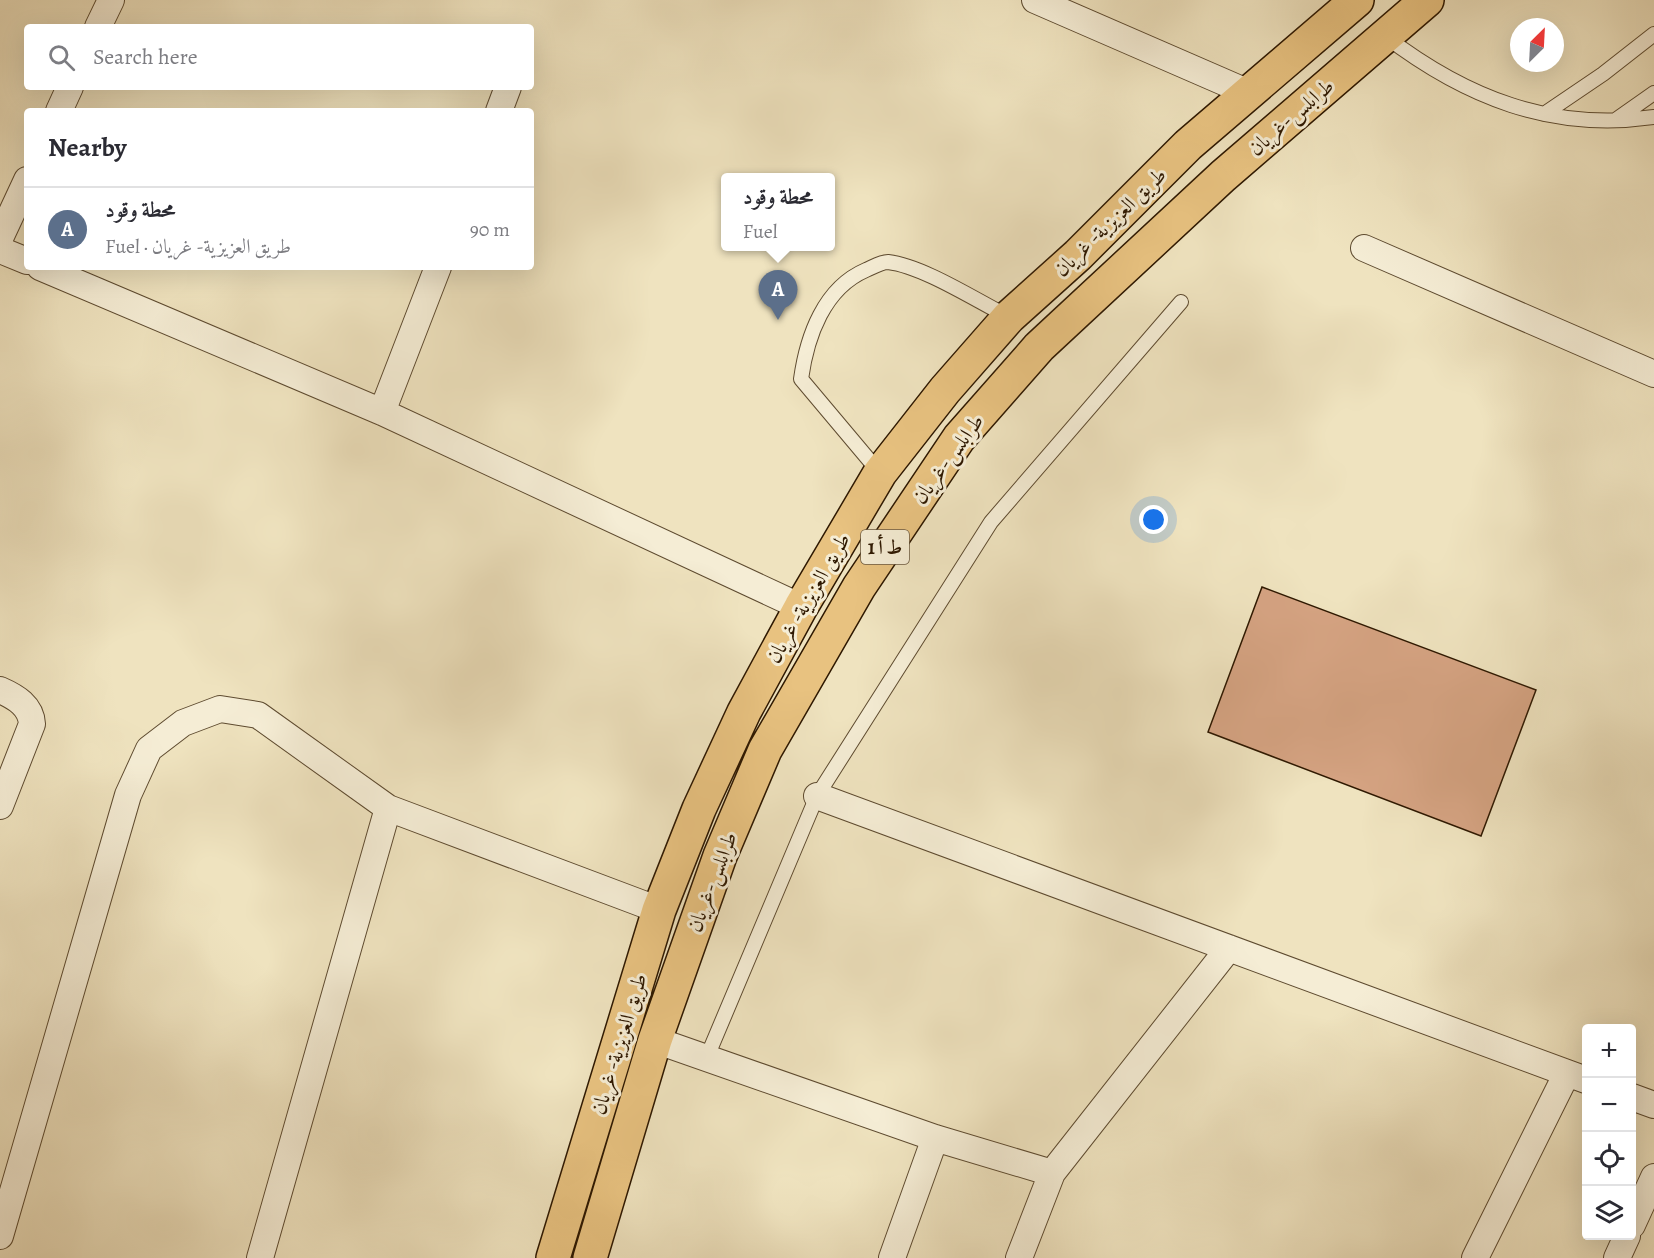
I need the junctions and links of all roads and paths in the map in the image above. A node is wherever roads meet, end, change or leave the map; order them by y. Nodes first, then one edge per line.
1 (111, 0) edge
2 (1035, 0) edge
3 (1357, 0) edge
4 (1427, 0) edge
5 (99, 24) edge
6 (1654, 34) edge
7 (1385, 36) junction
8 (69, 90) edge
9 (507, 90) edge
10 (1249, 93) junction
11 (1654, 93) edge
12 (60, 108) edge
13 (500, 108) edge
14 (1544, 114) junction
15 (1654, 117) edge
16 (1616, 120) junction
17 (24, 186) edge
18 (0, 238) edge
19 (1364, 248) dead end
20 (0, 250) edge
21 (24, 260) edge
22 (47, 270) edge
23 (437, 270) edge
24 (1181, 302) dead end
25 (1009, 317) junction
26 (1654, 374) edge
27 (382, 412) junction
28 (880, 473) junction
29 (801, 607) junction
30 (0, 690) edge
31 (817, 796) junction
32 (0, 806) edge
33 (388, 808) junction
34 (659, 910) junction
35 (1229, 948) junction
36 (655, 1040) junction
37 (707, 1057) junction
38 (1577, 1076) edge
39 (1636, 1098) edge
40 (1654, 1105) edge
41 (935, 1138) junction
42 (1052, 1173) junction
43 (1654, 1178) edge
44 (1642, 1214) edge
45 (0, 1236) edge
46 (1625, 1240) edge
47 (260, 1258) edge
48 (553, 1258) edge
49 (590, 1258) edge
50 (892, 1258) edge
51 (1019, 1258) edge
52 (1475, 1258) edge
53 (1617, 1258) edge

1 - 5 street
2 - 10 street
3 - 10 highway, طريق العزيزية- غريان / ط أ 1
4 - 7 highway, طرابلس-غريان / ط أ 1
6 - 14 lane
7 - 14 lane
7 - 36 highway, طرابلس-غريان / ط أ 1
8 - 12 street
9 - 13 street
10 - 25 highway, طريق العزيزية- غريان / ط أ 1
11 - 16 lane
14 - 16 lane
15 - 16 lane
17 - 18 street
19 - 26 street
20 - 21 street
22 - 27 street
23 - 27 street
24 - 31 lane
25 - 28 highway, طريق العزيزية- غريان / ط أ 1
25 - 28 lane
27 - 29 street
28 - 29 highway, طريق العزيزية- غريان / ط أ 1
29 - 34 highway, طريق العزيزية- غريان / ط أ 1
30 - 32 street
31 - 35 street
31 - 37 lane
33 - 34 street
33 - 45 street
33 - 47 street
34 - 48 highway, طريق العزيزية- غريان / ط أ 1
35 - 38 street
35 - 42 street
36 - 37 street
36 - 49 highway, طرابلس-غريان / ط أ 1
37 - 41 street
38 - 52 street
39 - 40 street
41 - 42 street
41 - 50 street
42 - 51 street
43 - 44 street
46 - 53 street

